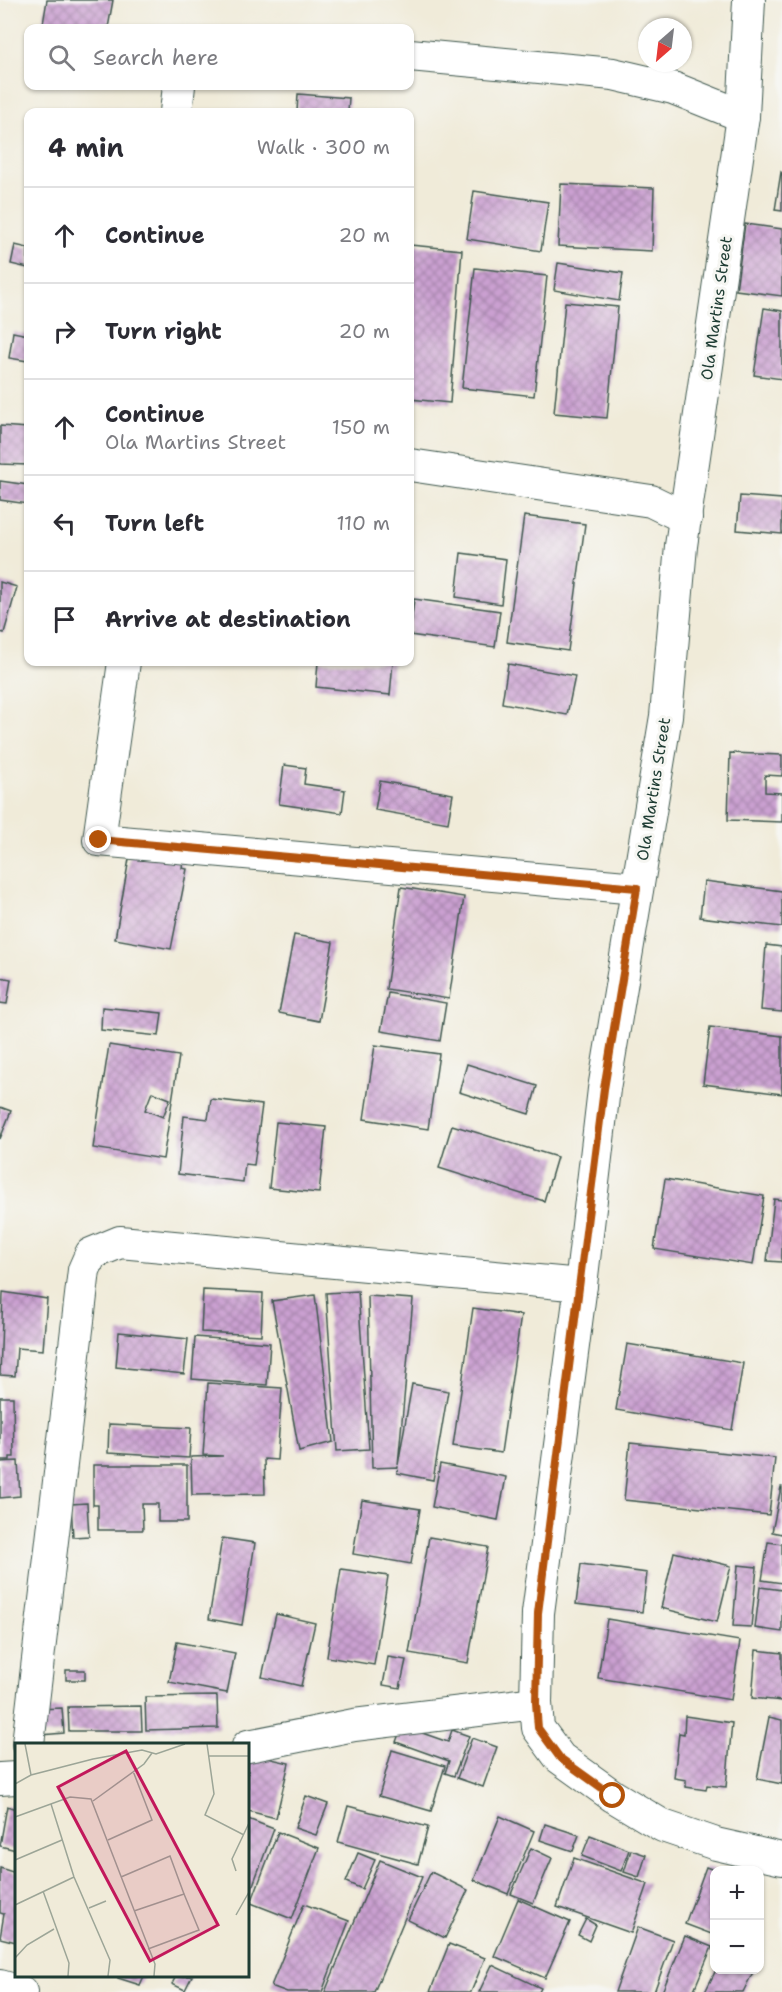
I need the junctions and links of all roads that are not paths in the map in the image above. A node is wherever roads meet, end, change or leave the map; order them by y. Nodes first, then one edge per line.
1 (749, 0) edge
2 (414, 55) edge
3 (179, 90) edge
4 (176, 108) edge
5 (742, 116) junction
6 (414, 466) edge
7 (686, 518) junction
8 (123, 666) edge
9 (637, 888) junction
10 (581, 1285) junction
11 (536, 1703) junction
12 (28, 1743) edge
13 (249, 1746) edge
14 (15, 1778) edge
15 (0, 1779) edge
16 (782, 1858) edge

1 - 5 street, Ola Martins Street
2 - 5 street
3 - 4 street
5 - 7 street, Ola Martins Street
6 - 7 street
7 - 9 street, Ola Martins Street
8 - 9 street
9 - 10 street, Ola Martins Street
10 - 11 street, Ola Martins Street
10 - 12 street
11 - 13 street
11 - 16 street, Ola Martins Street
14 - 15 street

